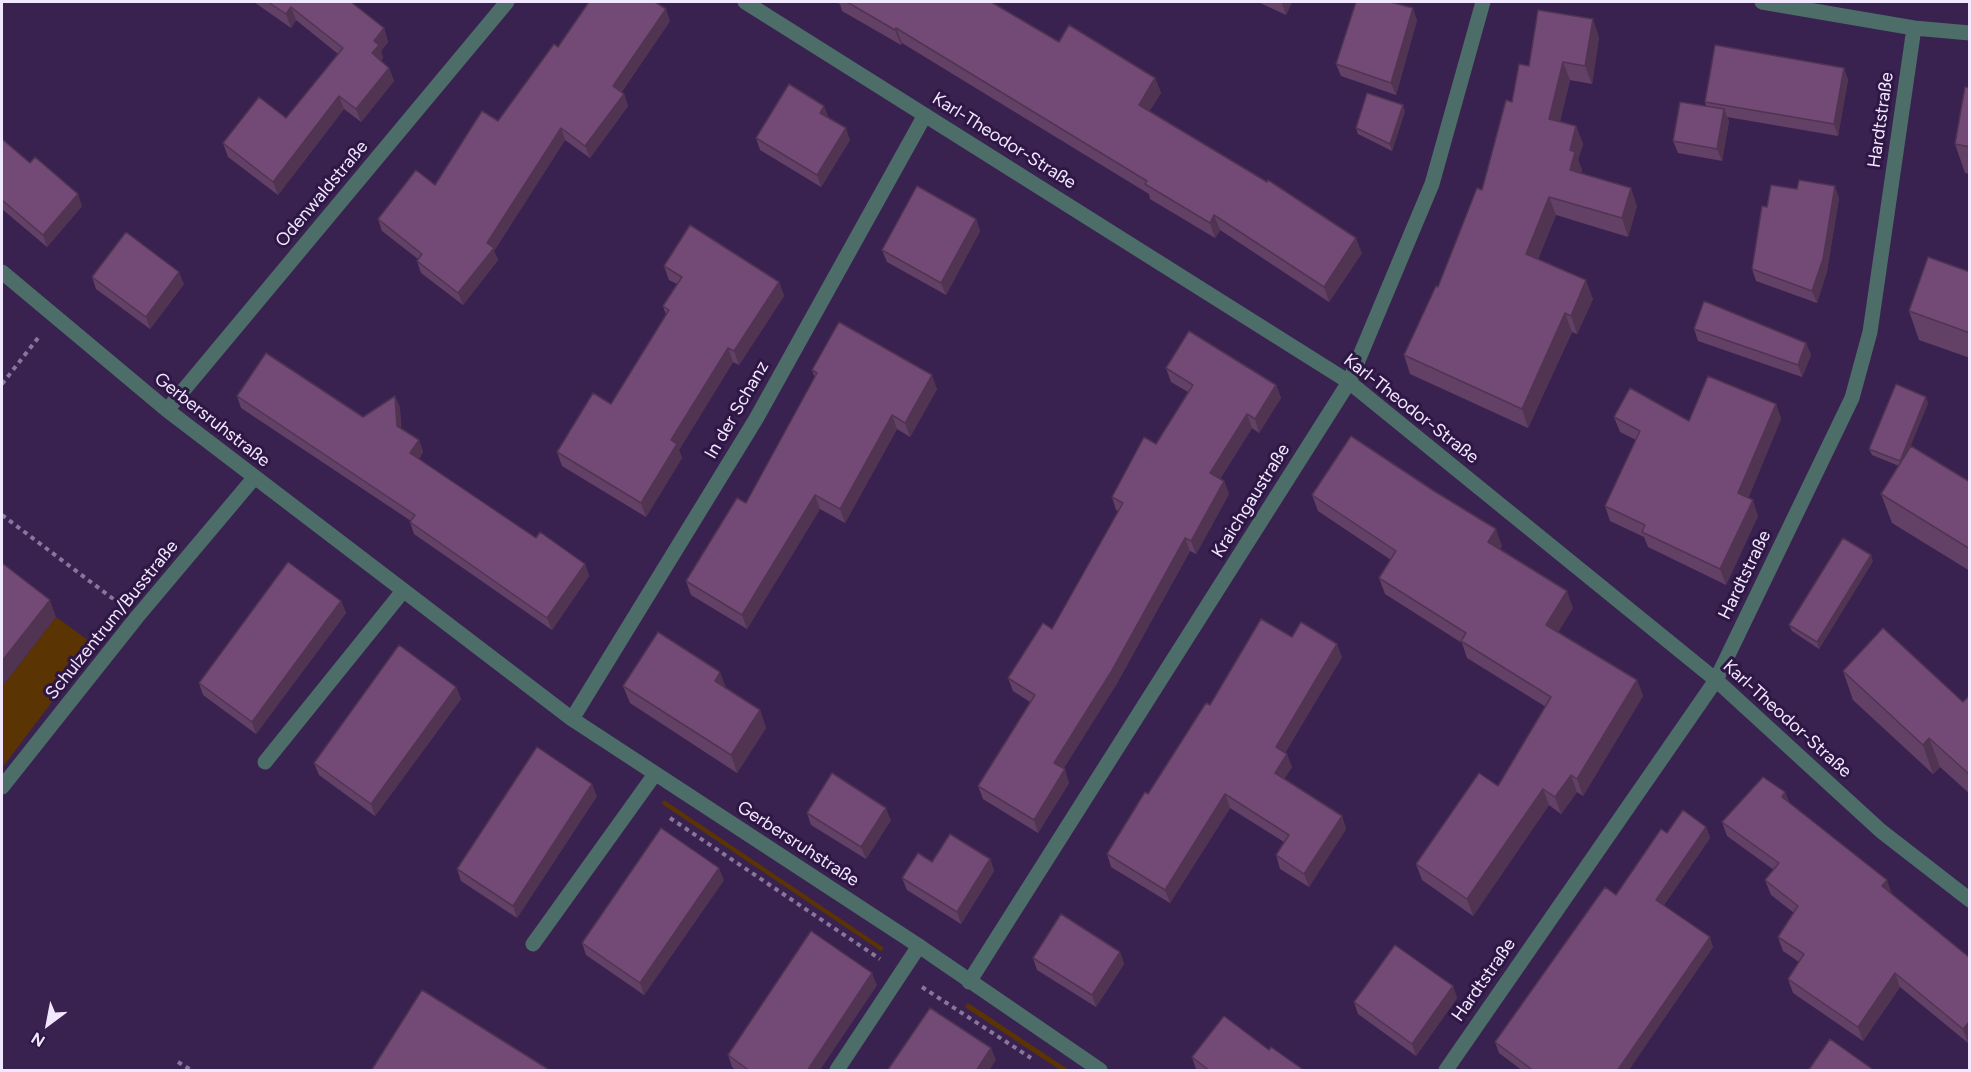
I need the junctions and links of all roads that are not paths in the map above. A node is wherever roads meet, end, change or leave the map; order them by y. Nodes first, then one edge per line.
1 (745, 2) edge
2 (1484, 2) edge
3 (1762, 2) edge
4 (499, 4) edge
5 (1914, 28) junction
6 (1970, 33) edge
7 (925, 115) junction
8 (2, 272) edge
9 (1349, 382) junction
10 (167, 411) junction
11 (254, 478) junction
12 (403, 591) junction
13 (1716, 680) junction
14 (572, 719) junction
15 (265, 762) dead end
16 (655, 774) junction
17 (2, 788) edge
18 (1970, 900) edge
19 (533, 944) dead end
20 (919, 946) junction
21 (969, 982) junction
22 (837, 1071) edge
23 (1100, 1071) edge
24 (1446, 1071) edge

1 - 7 street, Karl-Theodor-Straße
2 - 9 street, Kraichgaustraße
3 - 5 street
4 - 10 street, Odenwaldstraße
5 - 6 street
5 - 13 street, Hardtstraße
7 - 9 street, Karl-Theodor-Straße
7 - 14 street, In der Schanz
8 - 10 street, Gerbersruhstraße
9 - 13 street, Karl-Theodor-Straße
9 - 21 street, Kraichgaustraße
10 - 11 street, Gerbersruhstraße
11 - 12 street, Gerbersruhstraße
11 - 17 street, Schulzentrum/Busstraße
12 - 14 street, Gerbersruhstraße
12 - 15 street
13 - 18 street, Karl-Theodor-Straße
13 - 24 street, Hardtstraße
14 - 16 street, Gerbersruhstraße
16 - 19 street
16 - 20 street, Gerbersruhstraße
20 - 21 street, Gerbersruhstraße
20 - 22 street
21 - 23 street, Gerbersruhstraße

